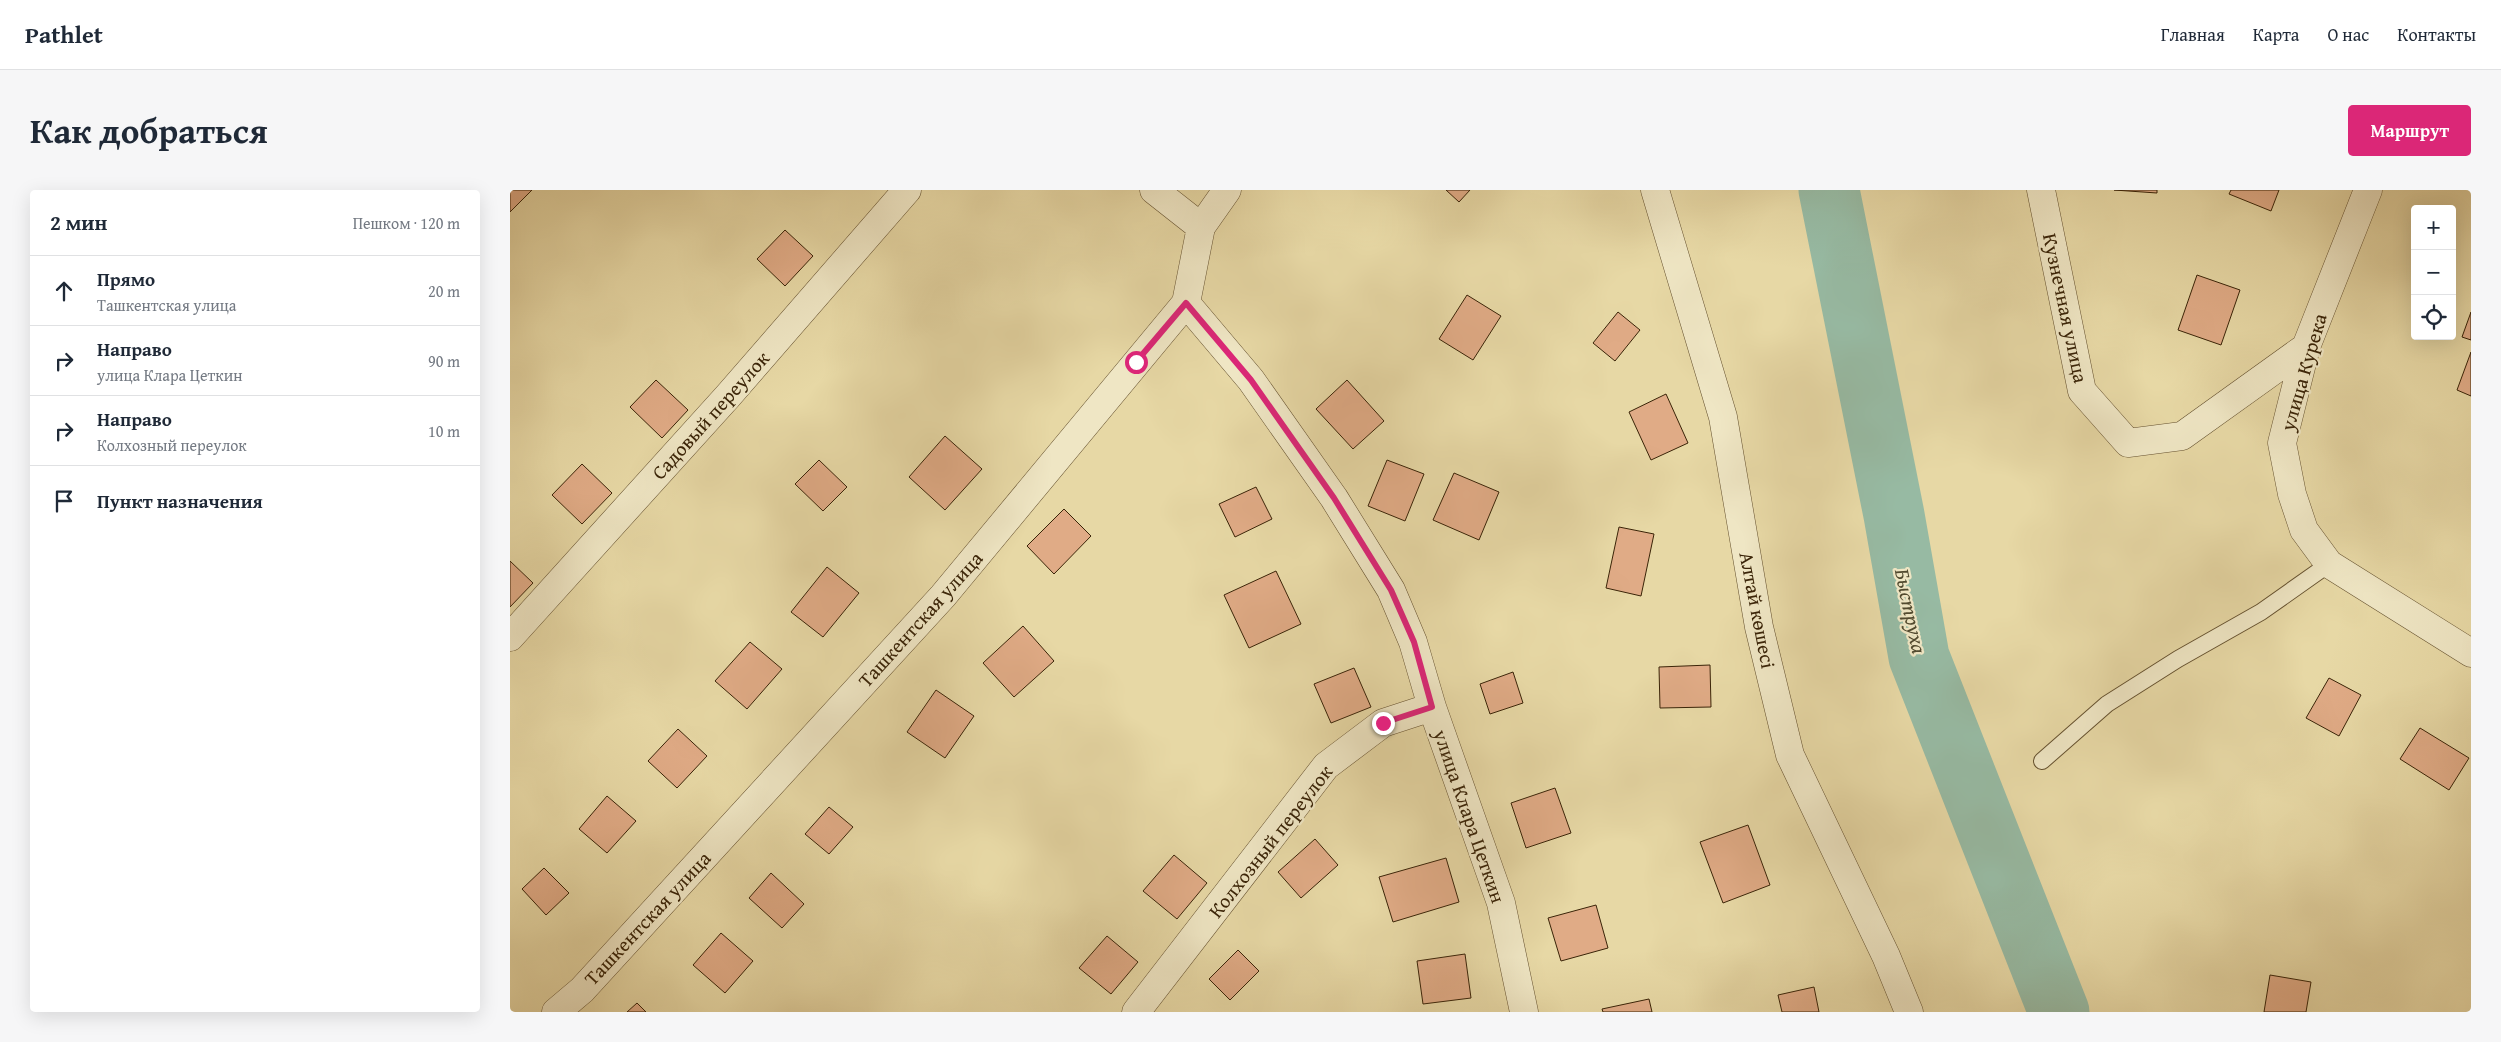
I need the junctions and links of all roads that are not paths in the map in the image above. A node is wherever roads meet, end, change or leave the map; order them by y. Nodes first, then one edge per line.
1 (907, 190) edge
2 (1154, 190) edge
3 (1227, 190) edge
4 (1655, 190) edge
5 (2041, 190) edge
6 (2368, 190) edge
7 (1201, 227) junction
8 (1186, 303) junction
9 (2306, 347) junction
10 (2329, 564) junction
11 (510, 637) edge
12 (2471, 653) edge
13 (1432, 707) junction
14 (2042, 761) dead end
15 (556, 1012) edge
16 (1136, 1012) edge
17 (1524, 1012) edge
18 (1909, 1012) edge

1 - 11 street, Садовый переулок
2 - 7 street
3 - 7 street, Ташкентская улица
4 - 18 street, Алтай көшесі
5 - 9 street, Кузнечная улица
6 - 9 street, улица Курека
7 - 8 street, Ташкентская улица
8 - 13 street, улица Клара Цеткин
8 - 15 street, Ташкентская улица
9 - 10 street, улица Курека
10 - 12 street, улица Курека
10 - 14 lane
13 - 16 street, Колхозный переулок
13 - 17 street, улица Клара Цеткин

